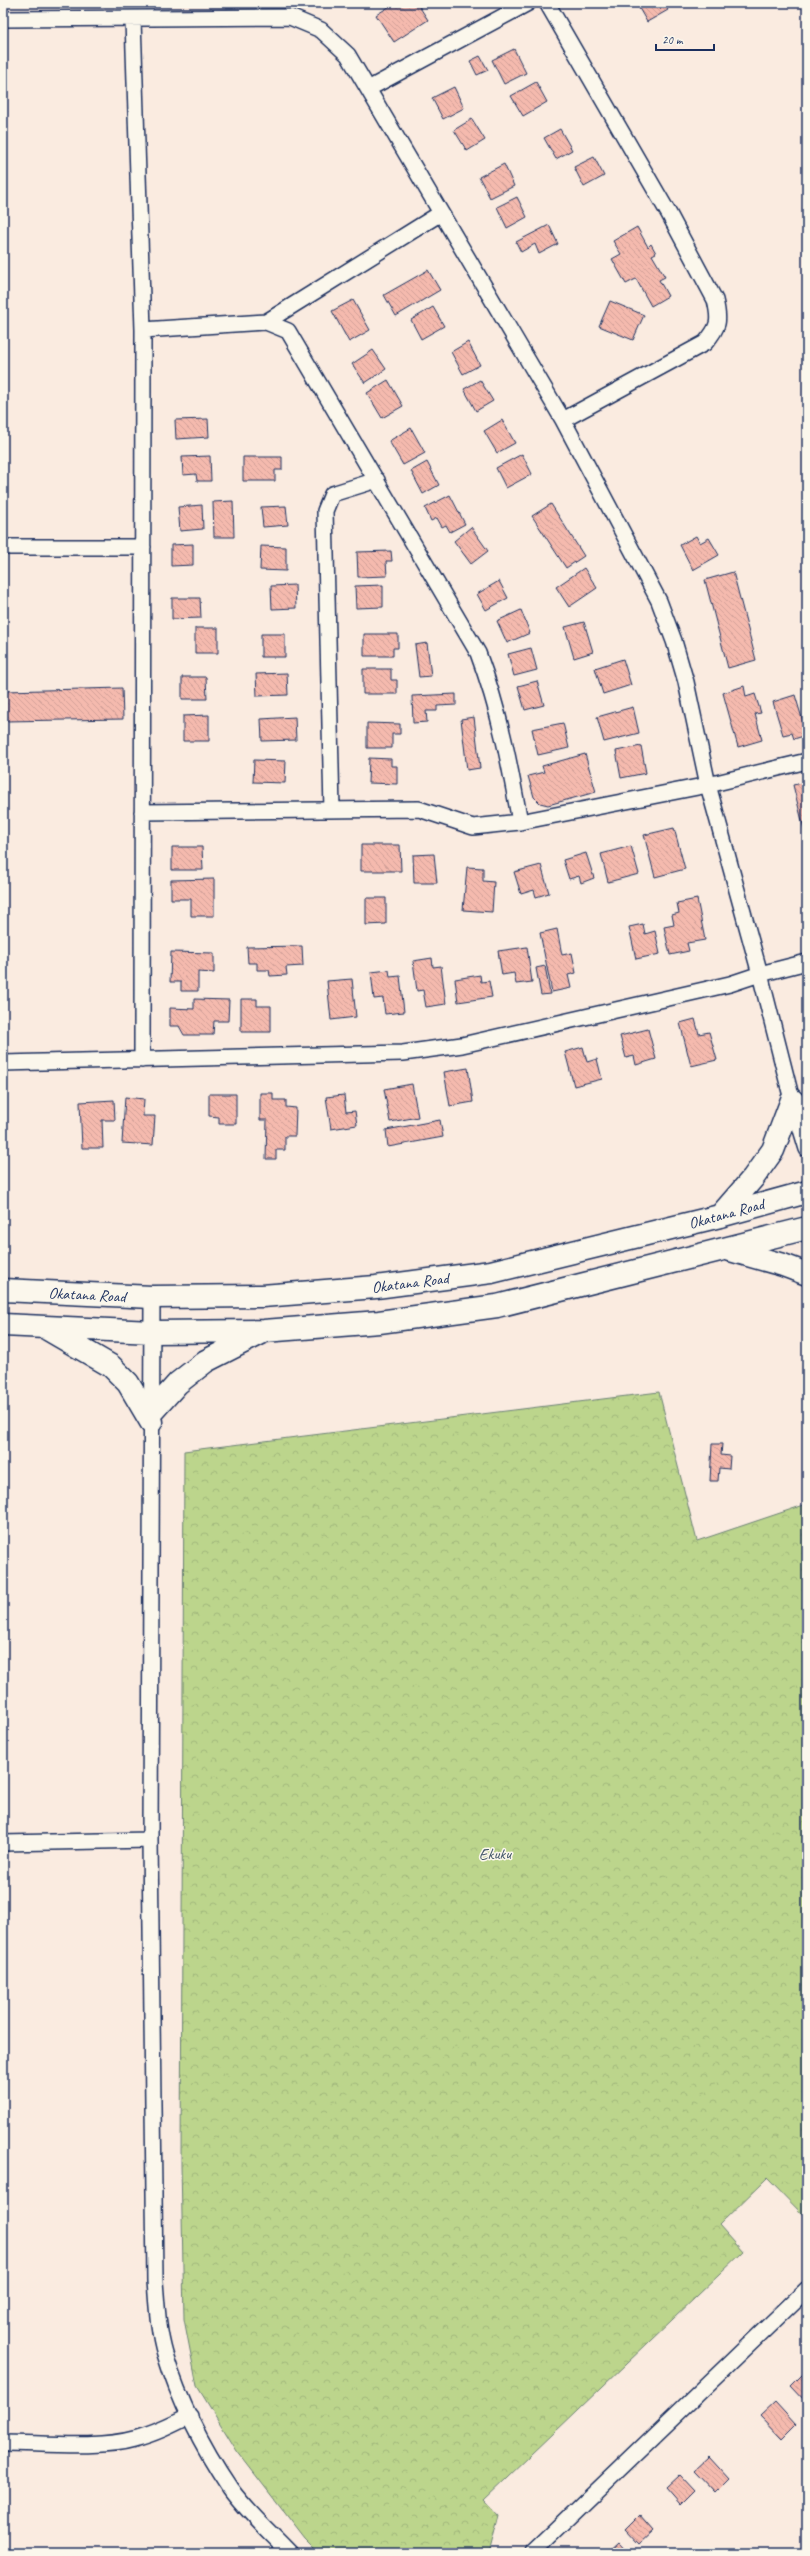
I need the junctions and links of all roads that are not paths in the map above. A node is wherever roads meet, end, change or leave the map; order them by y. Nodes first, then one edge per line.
1 (528, 3) edge
2 (546, 3) edge
3 (3, 20) edge
4 (133, 20) junction
5 (368, 89) junction
6 (441, 213) junction
7 (266, 322) junction
8 (143, 330) junction
9 (563, 420) junction
10 (377, 480) junction
11 (3, 547) edge
12 (143, 547) junction
13 (807, 761) edge
14 (708, 785) junction
15 (332, 810) junction
16 (142, 812) junction
17 (520, 822) junction
18 (807, 962) edge
19 (760, 974) junction
20 (142, 1060) junction
21 (3, 1063) edge
22 (792, 1100) junction
23 (807, 1117) edge
24 (807, 1149) edge
25 (807, 1192) edge
26 (720, 1216) junction
27 (807, 1228) edge
28 (729, 1249) junction
29 (807, 1274) edge
30 (3, 1290) edge
31 (152, 1297) junction
32 (3, 1325) edge
33 (43, 1327) junction
34 (264, 1331) junction
35 (152, 1332) junction
36 (151, 1417) junction
37 (150, 1840) junction
38 (3, 1843) edge
39 (807, 2289) edge
40 (190, 2416) junction
41 (3, 2443) edge
42 (290, 2553) edge
43 (532, 2553) edge

1 - 5 street
2 - 9 street
3 - 4 street
4 - 5 street
4 - 8 street
5 - 6 street
6 - 7 street
6 - 9 street
7 - 8 street
7 - 10 street
8 - 12 street
9 - 14 street
10 - 15 street
10 - 17 street
11 - 12 street
12 - 16 street
13 - 14 street
14 - 17 street
14 - 19 street
15 - 16 street
15 - 17 street
16 - 20 street
18 - 19 street
19 - 20 street
19 - 22 street
20 - 21 street
22 - 23 main road
22 - 24 street
22 - 26 main road
25 - 26 main road, Okatana Road
26 - 31 main road, Okatana Road
27 - 28 main road
28 - 29 main road
28 - 34 main road
30 - 31 main road, Okatana Road
31 - 35 street
32 - 33 main road
33 - 35 main road
33 - 36 main road
34 - 35 main road
34 - 36 main road
35 - 36 street
36 - 37 street
37 - 38 street
37 - 40 street
39 - 43 street
40 - 41 street
40 - 42 street

